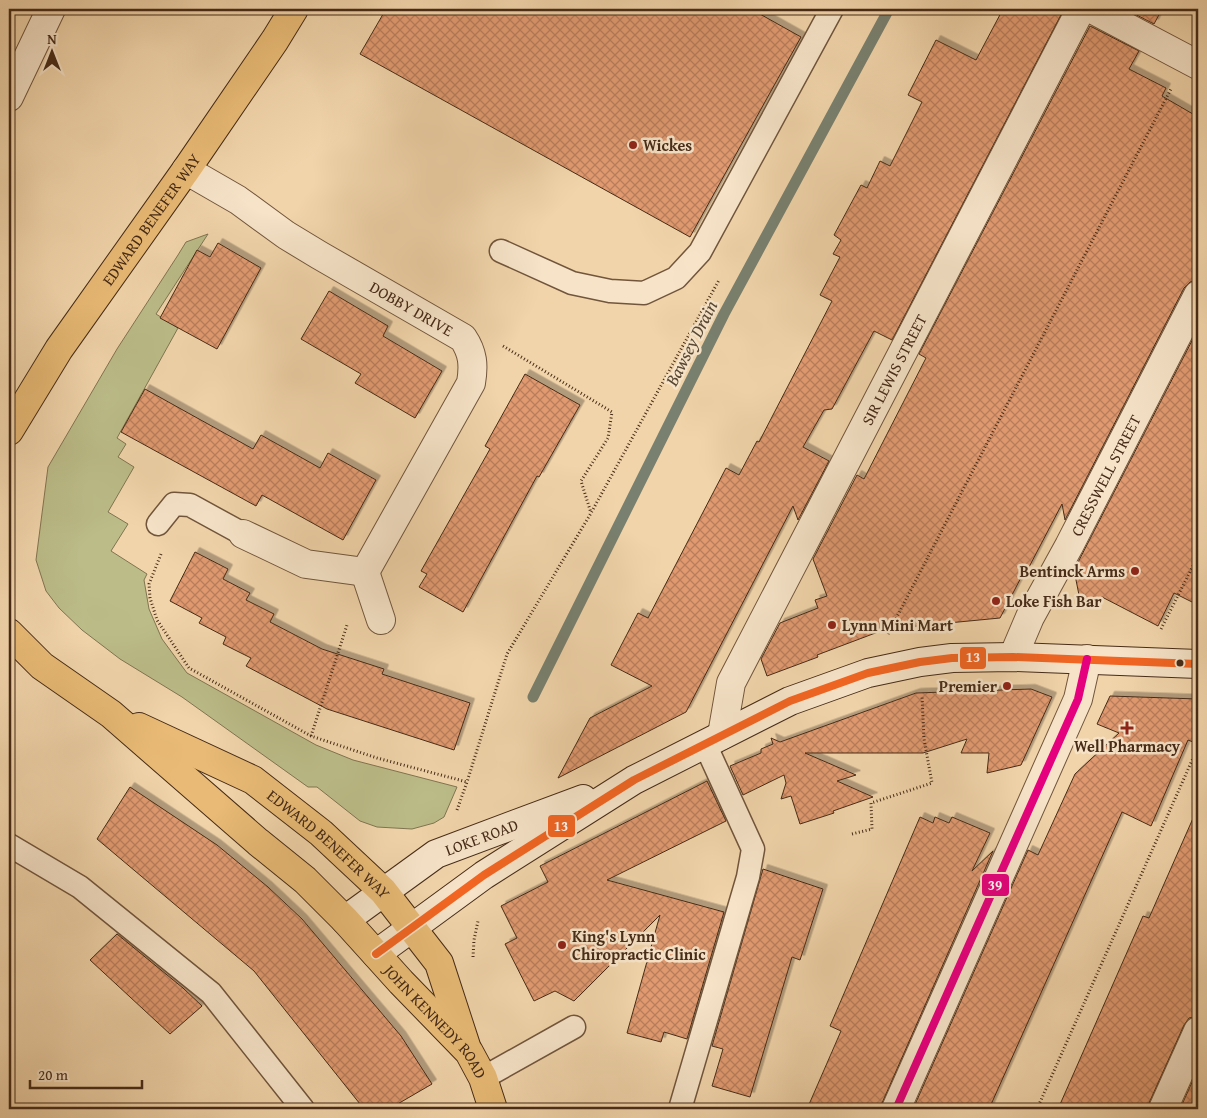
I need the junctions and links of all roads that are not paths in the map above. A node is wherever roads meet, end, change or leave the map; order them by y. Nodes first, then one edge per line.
1 (51, 9) edge
2 (294, 9) edge
3 (832, 9) edge
4 (1081, 9) edge
5 (1092, 9) edge
6 (1193, 62) edge
7 (9, 98) edge
8 (186, 170) junction
9 (501, 251) dead end
10 (1198, 295) edge
11 (9, 431) edge
12 (158, 524) road end
13 (243, 534) joint
14 (365, 572) junction
15 (380, 620) dead end
16 (9, 633) edge
17 (1012, 657) junction
18 (1087, 660) junction
19 (1198, 664) edge
20 (111, 714) junction
21 (714, 739) junction
22 (634, 780) junction
23 (9, 845) edge
24 (383, 891) junction
25 (345, 920) junction
26 (411, 928) junction
27 (376, 954) junction
28 (574, 1027) dead end
29 (1198, 1031) edge
30 (468, 1052) junction
31 (482, 1078) junction
32 (302, 1109) edge
33 (492, 1109) edge
34 (680, 1109) edge
35 (896, 1109) edge
36 (1163, 1109) edge

1 - 7 street
2 - 8 main road, EDWARD BENEFER WAY
3 - 9 lane
4 - 21 street, SIR LEWIS STREET
5 - 6 street
8 - 11 main road, EDWARD BENEFER WAY
8 - 14 street, DOBBY DRIVE
10 - 17 street, CRESSWELL STREET
12 - 13 lane
13 - 14 street
14 - 15 street
16 - 20 main road, EDWARD BENEFER WAY
17 - 18 street, LOKE ROAD
17 - 21 street, LOKE ROAD
18 - 19 street, LOKE ROAD
18 - 35 street
20 - 24 main road, EDWARD BENEFER WAY
20 - 25 main road, EDWARD BENEFER WAY
21 - 22 street, LOKE ROAD
21 - 34 lane
22 - 24 street, LOKE ROAD
22 - 26 street, LOKE ROAD
23 - 32 lane
24 - 25 street, LOKE ROAD
24 - 26 main road, EDWARD BENEFER WAY
25 - 27 main road, JOHN KENNEDY ROAD
26 - 27 street, LOKE ROAD
26 - 30 main road, EDWARD BENEFER WAY
27 - 30 main road, JOHN KENNEDY ROAD
28 - 31 lane
29 - 36 street
30 - 31 main road, JOHN KENNEDY ROAD
31 - 33 main road, JOHN KENNEDY ROAD

